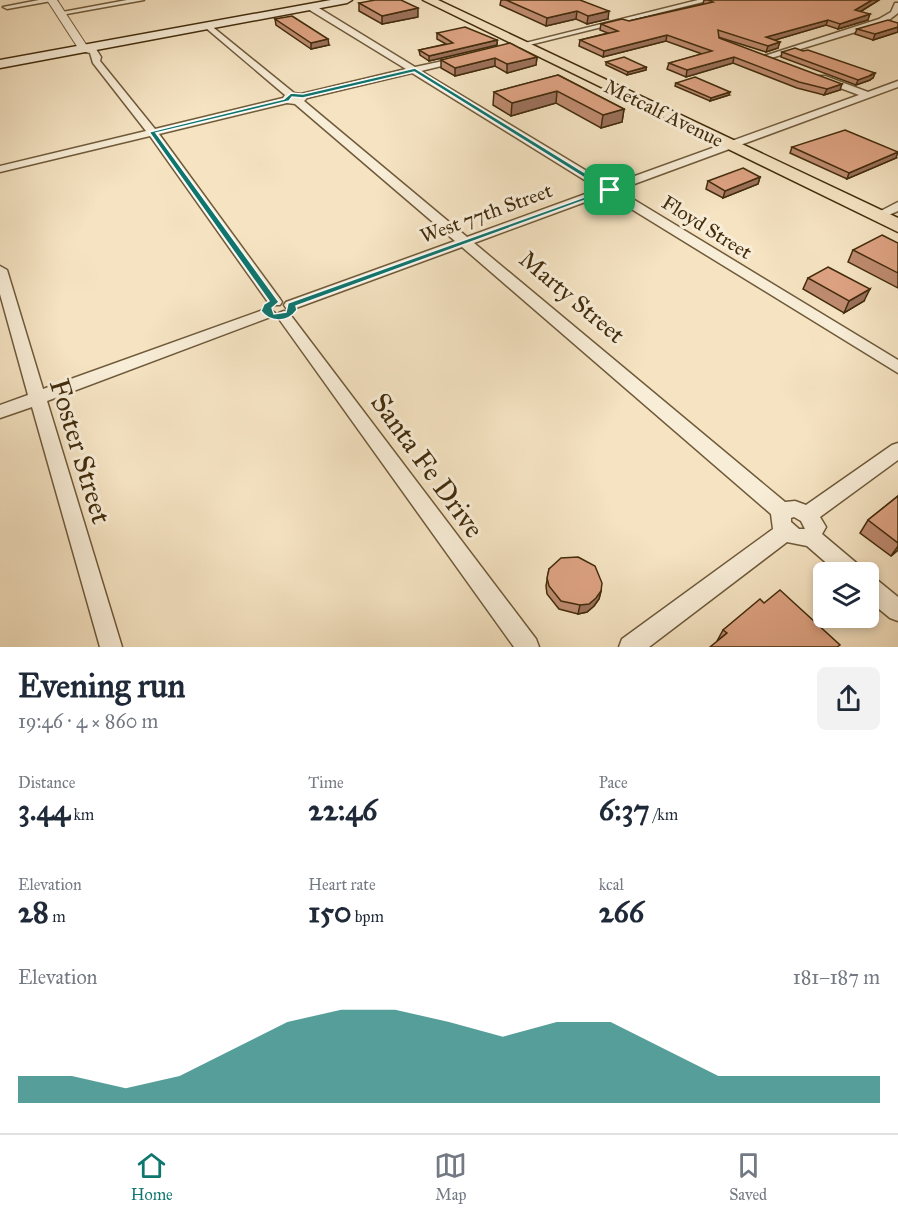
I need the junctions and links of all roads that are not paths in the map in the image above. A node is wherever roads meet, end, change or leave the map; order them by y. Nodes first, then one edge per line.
1 (52, 0) edge
2 (140, 0) edge
3 (347, 0) edge
4 (429, 0) edge
5 (707, 0) edge
6 (898, 5) edge
7 (7, 7) dead end
8 (311, 7) junction
9 (61, 13) junction
10 (209, 26) junction
11 (521, 45) junction
12 (84, 49) junction
13 (501, 49) edge
14 (754, 53) edge
15 (468, 57) edge
16 (765, 57) junction
17 (0, 64) edge
18 (786, 64) edge
19 (415, 70) junction
20 (818, 76) edge
21 (898, 84) edge
22 (868, 95) junction
23 (295, 98) junction
24 (152, 132) junction
25 (729, 145) junction
26 (0, 169) edge
27 (610, 190) junction
28 (898, 206) edge
29 (876, 216) junction
30 (898, 226) edge
31 (466, 243) junction
32 (0, 270) edge
33 (279, 309) junction
34 (898, 367) edge
35 (37, 399) junction
36 (0, 412) edge
37 (898, 450) edge
38 (808, 515) junction
39 (785, 522) junction
40 (811, 537) junction
41 (840, 562) edge
42 (879, 595) edge
43 (898, 611) edge
44 (111, 647) edge
45 (528, 647) edge
46 (630, 647) edge

1 - 7 street
1 - 9 street, Santa Fe Drive
2 - 9 street
3 - 8 main road
4 - 11 main road, Metcalf Avenue
5 - 11 street
6 - 16 street
8 - 10 main road
8 - 19 street, Floyd Street
9 - 12 street, Santa Fe Drive
10 - 12 main road
10 - 23 street, Marty Street
11 - 13 street
11 - 25 main road, Metcalf Avenue
12 - 17 main road
12 - 24 street, Santa Fe Drive
14 - 16 street
15 - 19 street
16 - 18 street
19 - 23 street
19 - 27 street, Floyd Street
20 - 22 street
21 - 22 street, West 77th Street
22 - 25 street, West 77th Street
23 - 24 street
23 - 31 street, Marty Street
24 - 26 street
24 - 33 street, Santa Fe Drive
25 - 27 street, West 77th Street
25 - 29 main road, Metcalf Avenue
27 - 31 street, West 77th Street
27 - 34 street, Floyd Street
28 - 29 street
29 - 30 main road, Metcalf Avenue
31 - 33 street, West 77th Street
31 - 39 street, Marty Street
32 - 35 street, Foster Street
33 - 35 street, West 77th Street
33 - 45 street, Santa Fe Drive
35 - 36 street, West 77th Street
35 - 44 street, Foster Street
37 - 38 street
38 - 39 street
38 - 40 street
39 - 40 street
39 - 46 street
40 - 41 street
42 - 43 street

